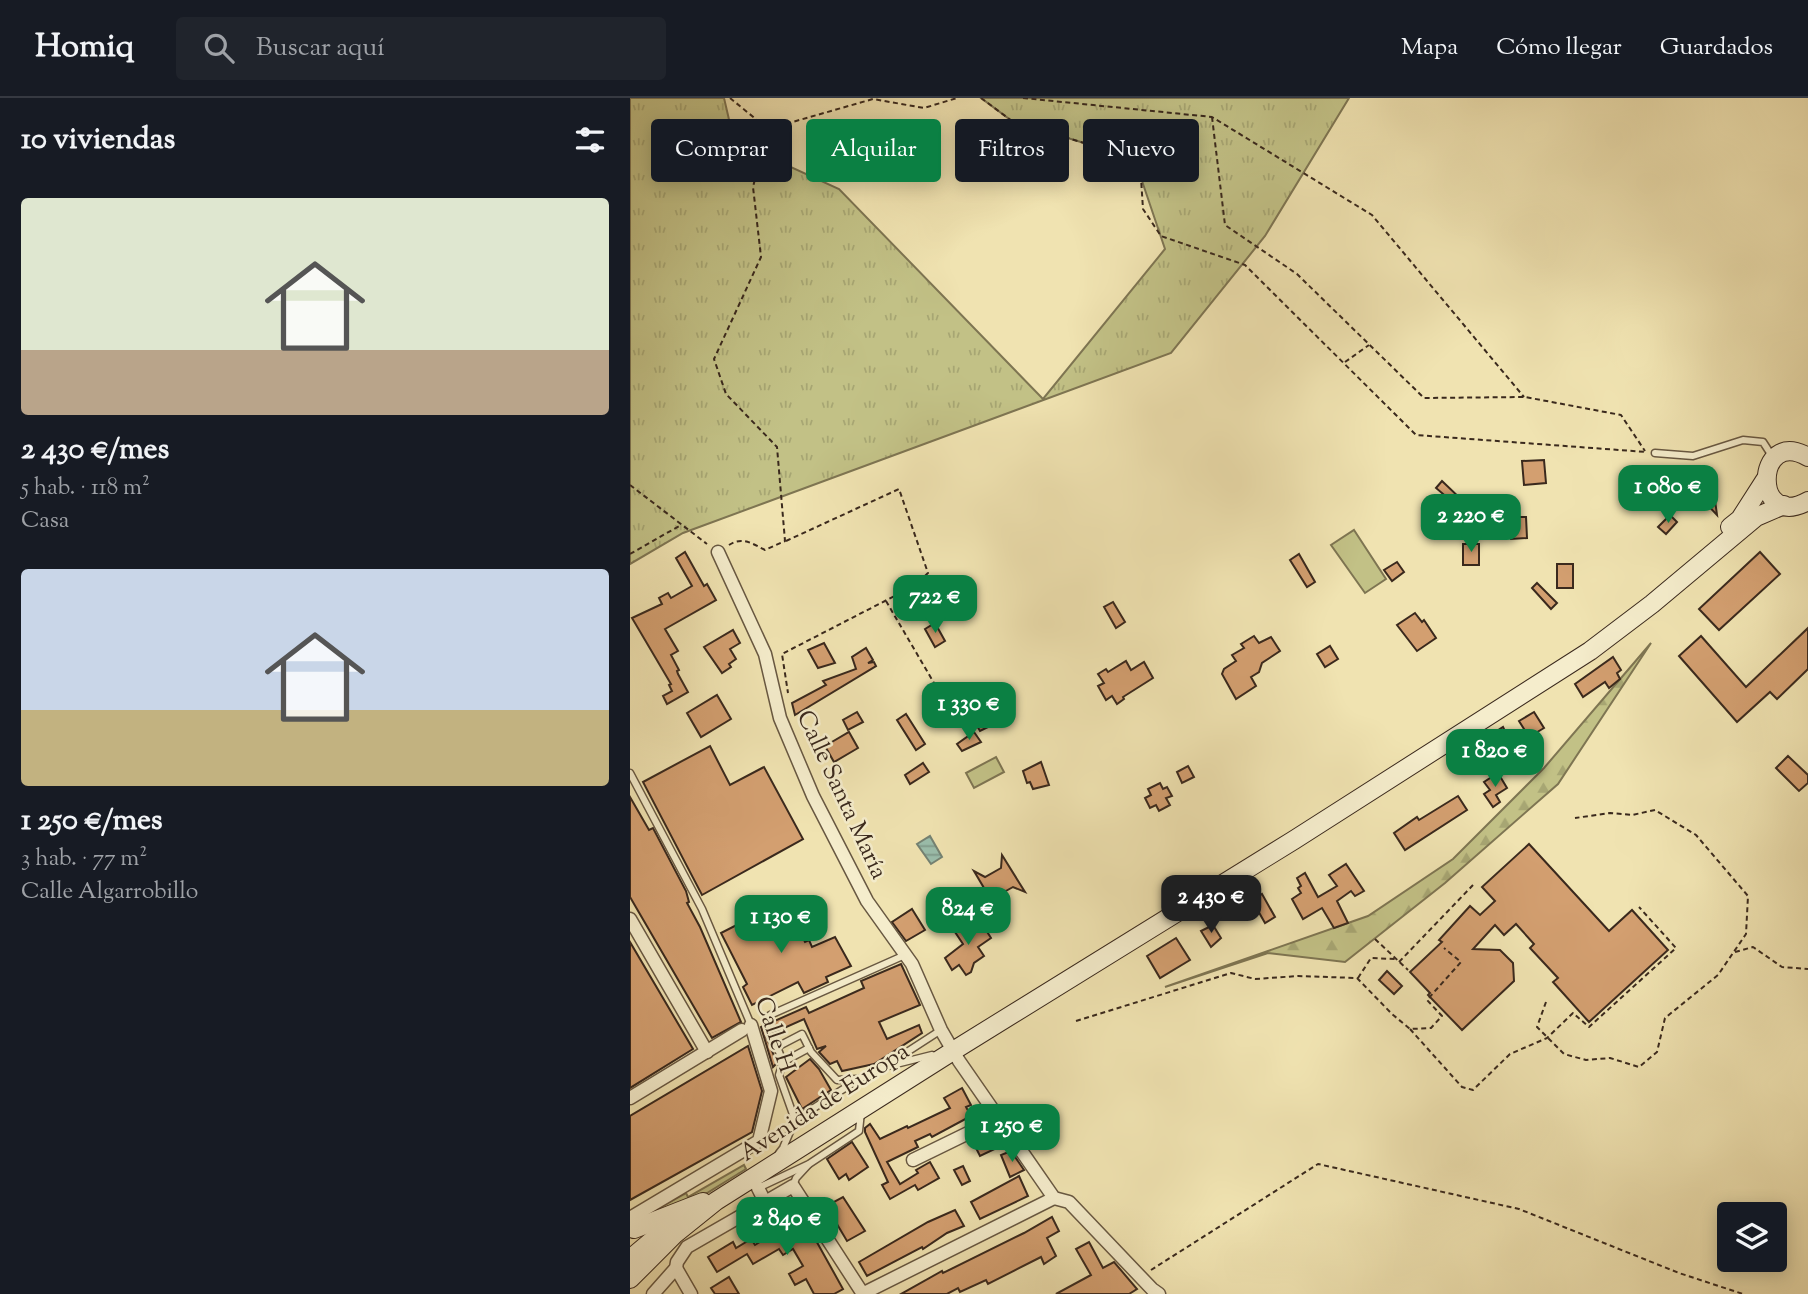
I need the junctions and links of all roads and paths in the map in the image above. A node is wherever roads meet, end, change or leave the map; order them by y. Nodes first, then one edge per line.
1 (730, 98) edge
2 (957, 98) edge
3 (981, 98) edge
4 (1023, 98) edge
5 (1212, 117) junction
6 (756, 119) edge
7 (792, 122) edge
8 (754, 182) edge
9 (1370, 345) junction
10 (1344, 363) junction
11 (1525, 397) junction
12 (1645, 452) junction
13 (1802, 452) edge
14 (1656, 453) joint
15 (1774, 459) junction
16 (1765, 480) junction
17 (630, 485) edge
18 (1801, 505) edge
19 (682, 525) junction
20 (785, 541) junction
21 (718, 552) junction
22 (630, 554) edge
23 (885, 599) junction
24 (789, 701) dead end
25 (958, 724) dead end
26 (630, 773) edge
27 (1575, 818) dead end
28 (1474, 885) dead end
29 (1639, 907) dead end
30 (630, 919) edge
31 (634, 935) edge
32 (1375, 939) dead end
33 (1444, 948) dead end
34 (1734, 952) junction
35 (905, 955) junction
36 (1395, 959) junction
37 (1399, 962) junction
38 (1808, 969) edge
39 (1408, 970) dead end
40 (1357, 978) junction
41 (1546, 1002) dead end
42 (770, 1015) dead end
43 (1076, 1021) dead end
44 (746, 1028) junction
45 (1409, 1029) junction
46 (1547, 1038) junction
47 (947, 1042) junction
48 (808, 1048) junction
49 (707, 1052) junction
50 (783, 1062) junction
51 (891, 1072) junction
52 (859, 1079) junction
53 (630, 1098) edge
54 (861, 1111) junction
55 (997, 1119) junction
56 (795, 1120) junction
57 (776, 1156) junction
58 (913, 1160) dead end
59 (809, 1164) junction
60 (793, 1186) junction
61 (761, 1194) junction
62 (1054, 1198) junction
63 (703, 1202) junction
64 (631, 1224) edge
65 (679, 1230) junction
66 (635, 1253) edge
67 (676, 1268) junction
68 (630, 1271) edge
69 (1140, 1277) junction
70 (630, 1279) edge
71 (1152, 1292) edge
72 (653, 1294) edge
73 (691, 1294) edge
74 (863, 1294) edge
75 (1742, 1294) edge

1 - 6 path
2 - 7 path
3 - 10 path
4 - 5 path
5 - 9 path
5 - 11 path
8 - 20 path
9 - 10 path
9 - 11 path
10 - 12 path
11 - 12 path
12 - 14 path
13 - 15 main road
14 - 15 lane
15 - 16 main road
16 - 18 main road
16 - 47 main road
17 - 19 path
18 - 47 main road
19 - 21 path
19 - 22 path
20 - 21 path
20 - 23 path
21 - 35 street, Calle Santa María
23 - 24 path
23 - 25 path
26 - 44 lane, Calle H
27 - 34 path
28 - 37 path
29 - 46 path
30 - 31 street
31 - 49 street
32 - 36 path
33 - 45 path
34 - 38 path
34 - 46 path
35 - 42 lane
35 - 47 street, Calle Santa María
36 - 37 path
36 - 40 path
37 - 39 path
40 - 43 path
40 - 45 path
41 - 46 path
44 - 49 street
44 - 64 street, Calle H
45 - 46 path
47 - 51 lane
47 - 51 main road, Avenida de Europa
47 - 54 main road, Avenida de Europa
47 - 55 street, Calle Santa María
48 - 50 lane
48 - 50 lane
48 - 52 lane
49 - 53 street
50 - 56 lane
51 - 52 lane
51 - 57 main road, Avenida de Europa
52 - 56 lane
54 - 59 lane
54 - 65 main road, Avenida de Europa
55 - 58 street
55 - 62 street, Calle Santa María
56 - 57 lane
57 - 63 main road, Avenida de Europa
59 - 60 lane
59 - 61 lane
60 - 61 street
60 - 74 street
61 - 65 main road
61 - 67 street
62 - 69 street
62 - 74 street
63 - 64 main road
63 - 66 main road, Avenida de Europa
64 - 66 main road
65 - 70 main road, Avenida de Europa
66 - 68 main road
67 - 72 street
67 - 73 street
69 - 71 street
69 - 75 path

